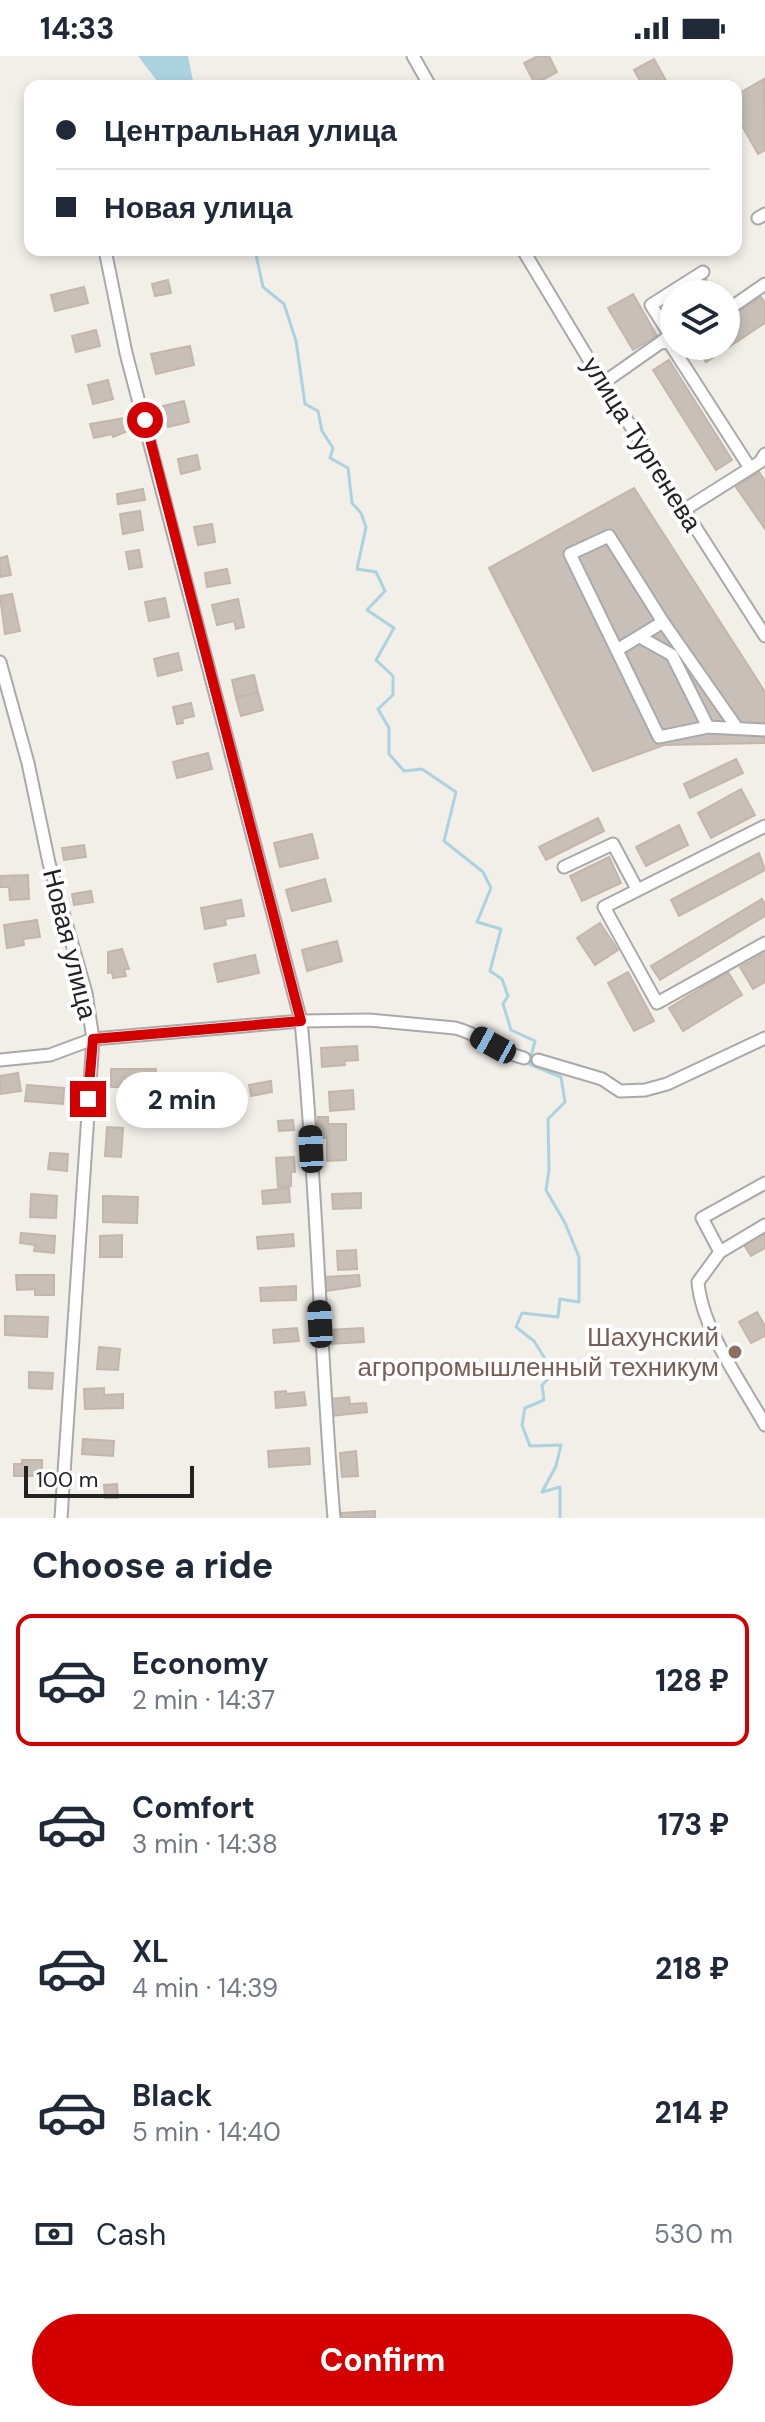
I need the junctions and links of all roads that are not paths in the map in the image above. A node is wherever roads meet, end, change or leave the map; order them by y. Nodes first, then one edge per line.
1 (413, 56) edge
2 (427, 80) edge
3 (106, 256) edge
4 (527, 256) edge
5 (703, 272) dead end
6 (690, 280) edge
7 (765, 284) edge
8 (660, 299) edge
9 (740, 301) edge
10 (660, 319) edge
11 (660, 350) edge
12 (681, 360) edge
13 (603, 383) junction
14 (760, 463) edge
15 (684, 510) junction
16 (663, 622) junction
17 (765, 636) edge
18 (640, 637) junction
19 (617, 650) junction
20 (0, 662) edge
21 (708, 727) junction
22 (737, 728) junction
23 (765, 730) edge
24 (765, 827) edge
25 (564, 867) dead end
26 (637, 889) junction
27 (765, 943) edge
28 (301, 1021) junction
29 (765, 1038) edge
30 (93, 1039) junction
31 (524, 1058) dead end
32 (0, 1060) edge
33 (538, 1060) dead end
34 (765, 1183) edge
35 (765, 1225) edge
36 (720, 1252) junction
37 (765, 1425) edge
38 (61, 1518) edge
39 (334, 1518) edge

1 - 2 street
3 - 28 street
4 - 13 street, улица Тургенева
5 - 6 street
7 - 9 street
8 - 10 street
11 - 13 street
12 - 14 street
13 - 15 street, улица Тургенева
14 - 15 street
15 - 17 street, улица Тургенева
16 - 18 street
16 - 19 street
16 - 22 street
18 - 19 street
18 - 21 street
19 - 21 street
20 - 30 street, Новая улица
21 - 22 street
22 - 23 street
24 - 26 street
25 - 26 street
26 - 27 street
28 - 30 street
28 - 31 street
28 - 39 street
29 - 33 street
30 - 32 street
30 - 38 street, Новая улица
34 - 36 street
35 - 36 street
36 - 37 street

